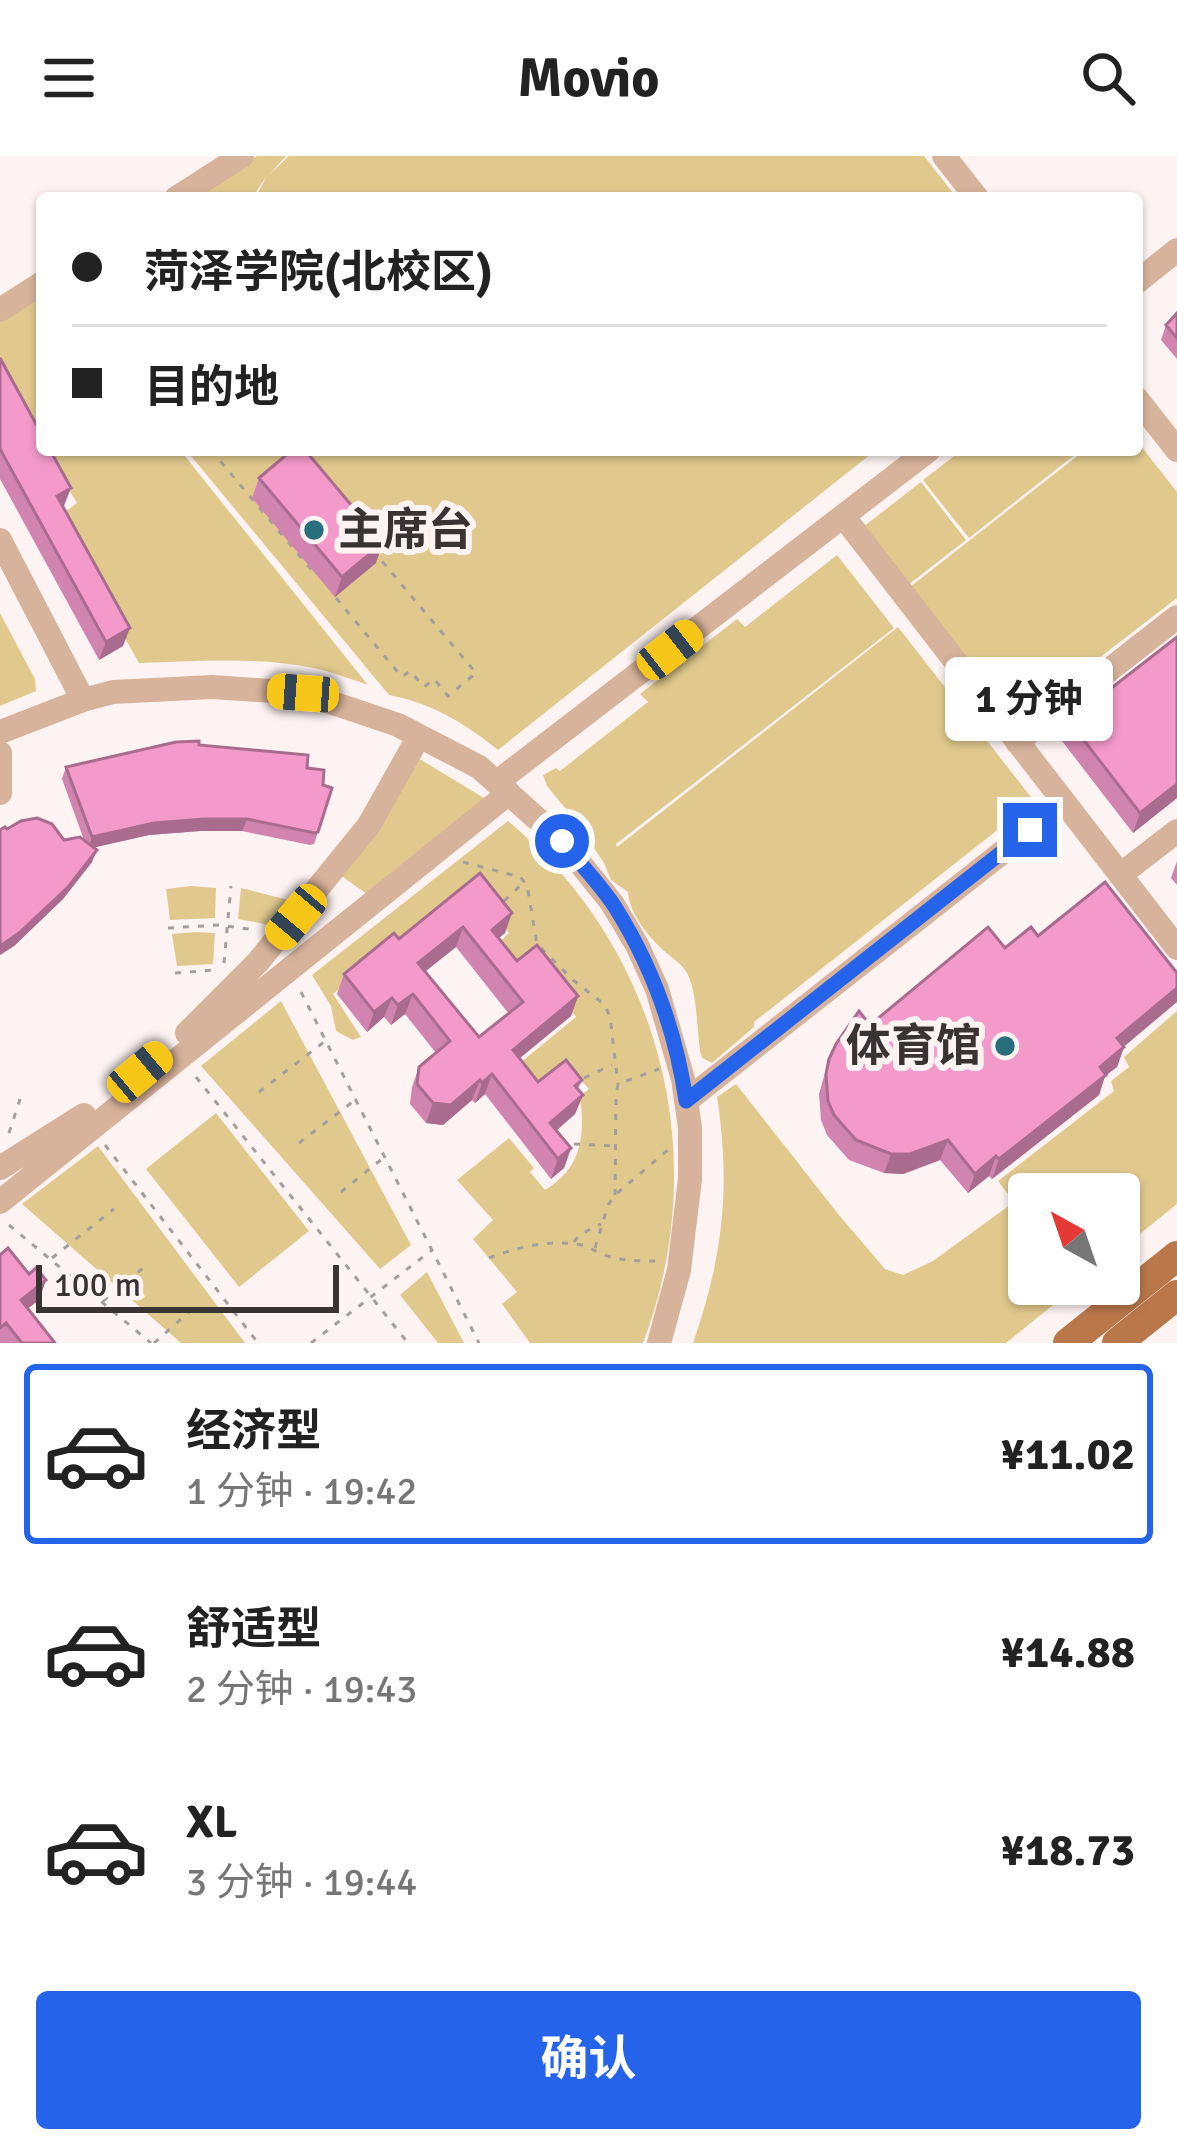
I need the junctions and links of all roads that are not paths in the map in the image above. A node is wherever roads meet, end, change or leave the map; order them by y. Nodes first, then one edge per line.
1 (242, 156) edge
2 (944, 156) edge
3 (185, 192) edge
4 (972, 192) edge
5 (1177, 250) edge
6 (1143, 277) edge
7 (36, 287) edge
8 (0, 310) edge
9 (1143, 407) edge
10 (1177, 450) edge
11 (921, 456) edge
12 (843, 517) junction
13 (0, 540) edge
14 (1177, 617) edge
15 (83, 700) junction
16 (0, 732) edge
17 (419, 736) junction
18 (1018, 742) junction
19 (0, 753) edge
20 (503, 788) junction
21 (0, 793) edge
22 (1065, 803) junction
23 (1177, 831) edge
24 (1120, 875) junction
25 (303, 901) junction
26 (346, 924) junction
27 (1177, 948) edge
28 (686, 1101) junction
29 (3, 1166) edge
30 (0, 1202) edge
31 (1177, 1256) edge
32 (1177, 1295) edge
33 (659, 1343) edge
34 (1068, 1343) edge
35 (1117, 1343) edge

1 - 3 street
2 - 4 street
5 - 6 street
7 - 8 street
9 - 10 street
11 - 12 street
12 - 18 street
12 - 20 street
13 - 15 street
14 - 18 street
15 - 16 street
15 - 17 street
17 - 20 street
17 - 25 street
18 - 22 street
19 - 21 street
20 - 26 street
20 - 28 street
22 - 24 street
22 - 28 street
23 - 24 street
24 - 27 street
25 - 26 street
25 - 29 street
26 - 30 street
28 - 33 street
31 - 34 main road
32 - 35 main road

